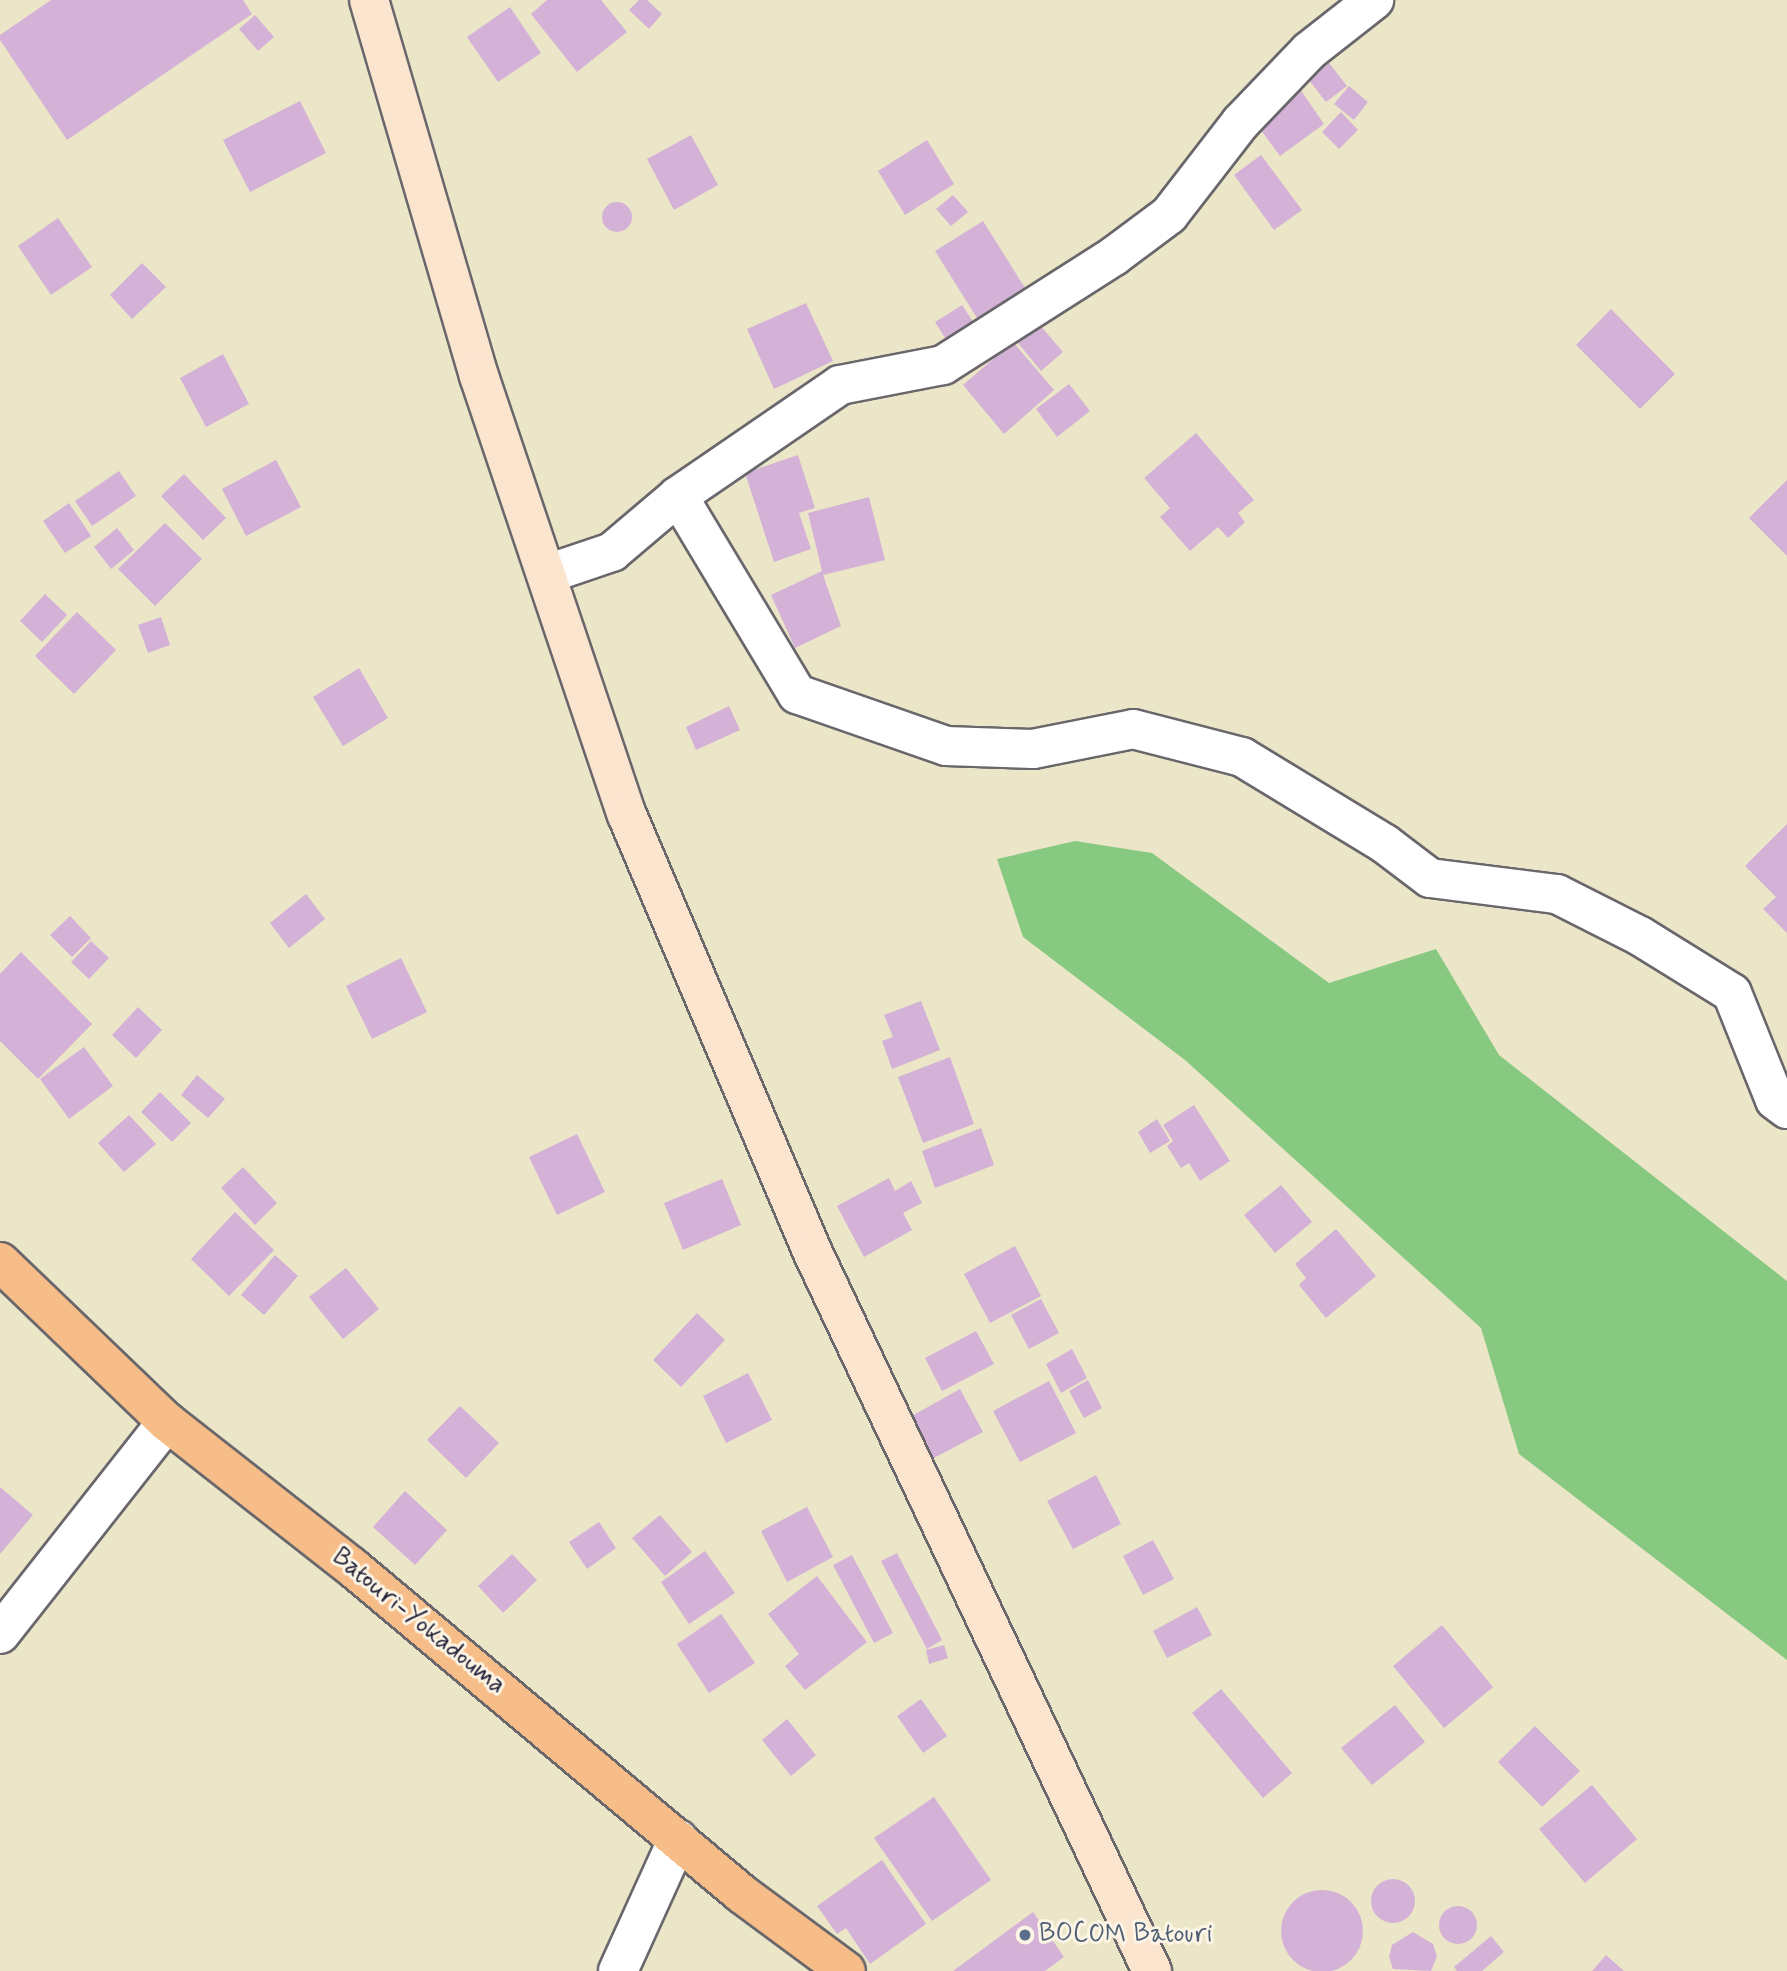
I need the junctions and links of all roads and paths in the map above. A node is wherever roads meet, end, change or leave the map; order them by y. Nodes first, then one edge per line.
1 (369, 0) edge
2 (1374, 0) edge
3 (678, 496) junction
4 (547, 574) junction
5 (1787, 1109) edge
6 (0, 1262) edge
7 (167, 1422) junction
8 (0, 1634) edge
9 (678, 1839) junction
10 (618, 1971) edge
11 (846, 1971) edge
12 (1152, 1971) edge

1 - 4 street
2 - 3 street
3 - 4 street
3 - 5 street
4 - 12 street
6 - 7 highway, Batouri-Yokadouma
7 - 8 street
7 - 9 highway, Batouri-Yokadouma
9 - 10 street
9 - 11 highway, Batouri-Yokadouma

